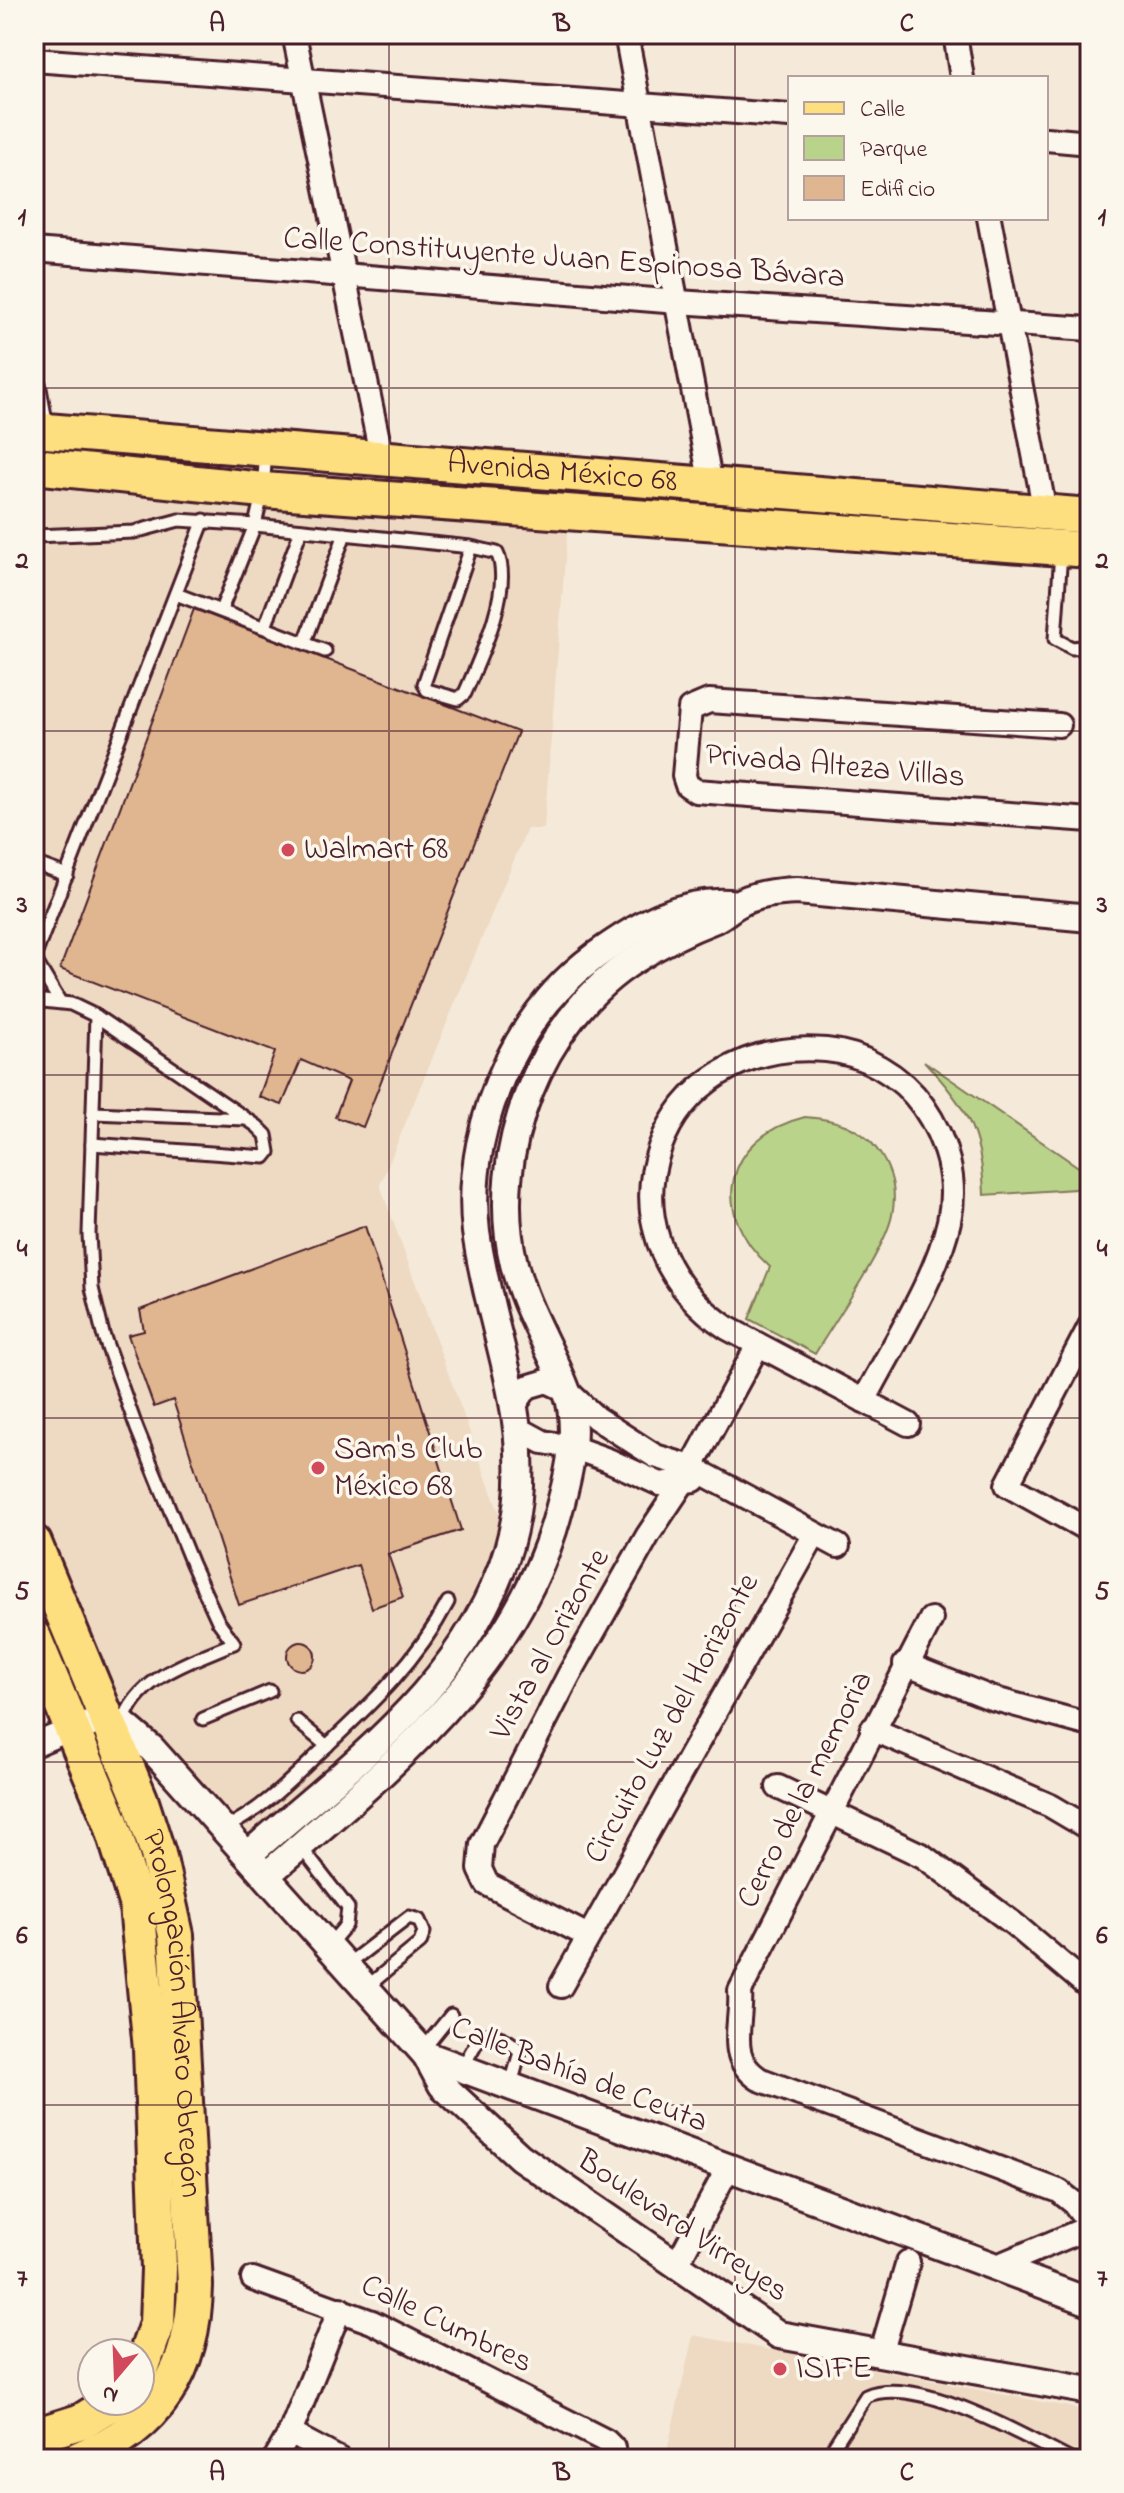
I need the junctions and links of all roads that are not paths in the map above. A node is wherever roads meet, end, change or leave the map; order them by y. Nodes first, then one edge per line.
1 (294, 34) edge
2 (626, 34) edge
3 (955, 34) edge
4 (34, 60) edge
5 (962, 76) edge
6 (304, 81) junction
7 (640, 102) junction
8 (788, 116) edge
9 (1048, 139) edge
10 (1090, 143) edge
11 (989, 220) edge
12 (34, 250) edge
13 (344, 276) junction
14 (678, 302) junction
15 (1011, 323) junction
16 (1090, 329) edge
17 (34, 386) edge
18 (38, 430) edge
19 (266, 450) junction
20 (382, 459) junction
21 (34, 466) edge
22 (711, 485) junction
23 (263, 490) junction
24 (1045, 512) junction
25 (1090, 516) edge
26 (204, 520) junction
27 (255, 525) junction
28 (301, 530) junction
29 (345, 534) junction
30 (34, 536) edge
31 (471, 547) junction
32 (1076, 549) edge
33 (176, 594) junction
34 (221, 610) junction
35 (265, 627) junction
36 (305, 642) junction
37 (1090, 646) edge
38 (325, 651) dead end
39 (1059, 725) dead end
40 (1090, 820) edge
41 (34, 863) edge
42 (67, 875) junction
43 (738, 904) junction
44 (1090, 918) edge
45 (34, 958) edge
46 (34, 1000) edge
47 (60, 1002) junction
48 (96, 1016) junction
49 (93, 1113) junction
50 (246, 1119) junction
51 (92, 1144) junction
52 (1090, 1326) edge
53 (758, 1345) junction
54 (1081, 1366) edge
55 (566, 1390) junction
56 (864, 1401) junction
57 (517, 1417) junction
58 (908, 1424) dead end
59 (572, 1447) junction
60 (688, 1474) junction
61 (1090, 1531) edge
62 (815, 1534) junction
63 (34, 1543) edge
64 (838, 1546) dead end
65 (448, 1602) dead end
66 (931, 1619) dead end
67 (34, 1638) edge
68 (905, 1664) junction
69 (270, 1691) dead end
70 (203, 1719) dead end
71 (297, 1721) dead end
72 (115, 1722) junction
73 (1090, 1725) edge
74 (71, 1729) junction
75 (872, 1729) junction
76 (34, 1745) edge
77 (327, 1746) junction
78 (778, 1787) dead end
79 (829, 1811) junction
80 (225, 1828) junction
81 (1090, 1829) edge
82 (300, 1846) junction
83 (249, 1854) junction
84 (267, 1875) junction
85 (588, 1936) junction
86 (330, 1944) junction
87 (348, 1964) junction
88 (368, 1986) junction
89 (561, 1986) dead end
90 (1090, 1988) edge
91 (451, 2015) dead end
92 (424, 2053) junction
93 (461, 2070) junction
94 (509, 2089) junction
95 (728, 2168) junction
96 (1090, 2226) edge
97 (908, 2262) dead end
98 (676, 2266) junction
99 (995, 2267) junction
100 (253, 2279) dead end
101 (1090, 2302) edge
102 (340, 2309) junction
103 (152, 2337) edge
104 (881, 2354) junction
105 (1090, 2391) edge
106 (88, 2417) edge
107 (290, 2433) junction
108 (34, 2436) edge
109 (834, 2446) dead end
110 (610, 2450) edge
111 (79, 2459) edge
112 (275, 2459) edge
113 (339, 2459) edge
114 (1069, 2459) edge

1 - 6 street
2 - 7 street
3 - 5 street
4 - 6 street
6 - 7 street
6 - 13 street
7 - 8 street
7 - 14 street
9 - 10 street
11 - 15 street
12 - 13 street, Calle Constituyente Juan Espinosa Bávara
13 - 14 street, Calle Constituyente Juan Espinosa Bávara
13 - 20 street
14 - 15 street, Calle Constituyente Juan Espinosa Bávara
14 - 22 street
15 - 16 street, Calle Constituyente Juan Espinosa Bávara
15 - 24 street
17 - 18 street
18 - 19 main road, Avenida México 68
19 - 20 main road, Avenida México 68
19 - 23 lane
20 - 22 main road, Avenida México 68
21 - 23 main road, Avenida México 68
22 - 24 main road, Avenida México 68
23 - 27 lane
23 - 32 main road, Avenida México 68
24 - 25 main road, Avenida México 68
26 - 27 lane
26 - 30 lane
26 - 33 lane
27 - 28 lane
27 - 34 lane
28 - 29 lane
28 - 35 lane
29 - 31 lane
29 - 36 lane
31 - 31 lane
32 - 37 lane
33 - 34 lane
33 - 42 lane
34 - 35 lane
35 - 36 lane
36 - 38 lane
39 - 40 street, Privada Alteza Villas
41 - 42 lane
42 - 45 lane
43 - 44 street
43 - 55 street
43 - 57 street
45 - 47 lane
46 - 47 lane
47 - 48 lane
48 - 49 lane
48 - 50 lane
49 - 50 lane
49 - 51 lane
50 - 51 lane
51 - 72 lane
52 - 54 street
53 - 56 street
53 - 56 street
53 - 60 street, Vista al Orizonte
54 - 61 street
55 - 57 street
55 - 59 street
55 - 60 street
56 - 58 street
57 - 59 street
57 - 83 street
59 - 60 street
59 - 82 street
60 - 62 street
60 - 85 street, Vista al Orizonte
62 - 64 street
62 - 85 street, Circuito Luz del Horizonte
63 - 72 main road, Prolongación Álvaro Obregón
65 - 77 lane
66 - 68 street, Cerro de la memoria
67 - 74 main road, Prolongación Álvaro Obregón
68 - 73 street
68 - 75 street, Cerro de la memoria
69 - 70 lane
71 - 77 lane
72 - 74 street
72 - 80 street, Calle Bahía de Ceuta
72 - 111 main road, Prolongación Álvaro Obregón
74 - 76 street
74 - 103 main road, Prolongación Álvaro Obregón
75 - 79 street, Cerro de la memoria
75 - 81 street
77 - 80 lane
78 - 79 street
79 - 90 street
79 - 96 street, Cerro de la memoria
80 - 83 street, Calle Bahía de Ceuta
82 - 84 street
82 - 86 lane
83 - 84 street, Calle Bahía de Ceuta
84 - 86 street, Calle Bahía de Ceuta
85 - 89 street, Circuito Luz del Horizonte
86 - 87 street, Calle Bahía de Ceuta
87 - 88 street, Calle Bahía de Ceuta
87 - 88 lane
88 - 92 street, Calle Bahía de Ceuta
91 - 92 lane
92 - 93 street, Calle Bahía de Ceuta
92 - 98 street, Boulevard Virreyes
93 - 94 street, Calle Bahía de Ceuta
93 - 94 lane
94 - 95 street, Calle Bahía de Ceuta
95 - 98 street
95 - 99 street, Calle Bahía de Ceuta
96 - 99 street
97 - 104 street
98 - 104 street, Boulevard Virreyes
99 - 101 street, Calle Bahía de Ceuta
100 - 102 street, Calle Cumbres
102 - 107 street
102 - 110 street, Calle Cumbres
104 - 105 street, Boulevard Virreyes
106 - 108 main road
107 - 112 street
107 - 113 street
109 - 114 lane

